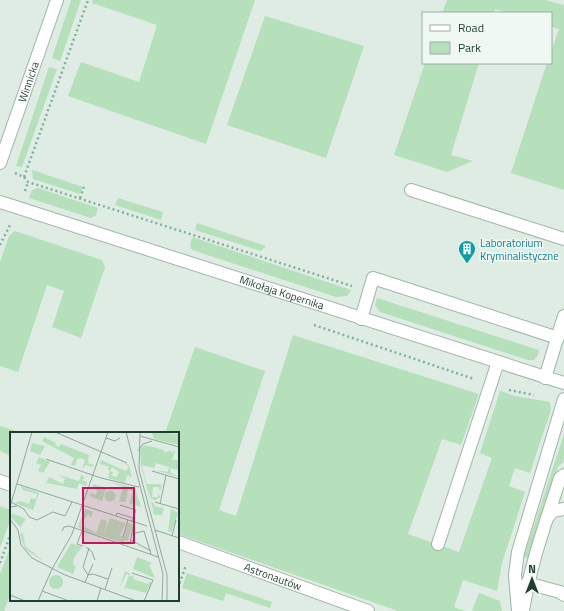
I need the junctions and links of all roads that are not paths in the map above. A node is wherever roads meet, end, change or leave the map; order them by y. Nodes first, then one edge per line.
1 (57, 0) edge
2 (0, 163) edge
3 (411, 190) dead end
4 (0, 202) edge
5 (564, 238) edge
6 (564, 316) edge
7 (361, 319) junction
8 (558, 338) junction
9 (498, 362) junction
10 (545, 378) junction
11 (564, 384) edge
12 (564, 399) edge
13 (564, 475) edge
14 (0, 481) edge
15 (10, 485) edge
16 (564, 509) edge
17 (547, 518) junction
18 (179, 542) edge
19 (438, 544) dead end
20 (527, 583) junction
21 (563, 593) edge
22 (368, 611) edge
23 (518, 611) edge
24 (523, 611) edge

1 - 2 street, Winnicka
3 - 5 street
4 - 7 street, Mikołaja Kopernika
6 - 8 street
7 - 8 street
7 - 9 street, Mikołaja Kopernika
8 - 10 street
9 - 10 street, Mikołaja Kopernika
9 - 19 street
10 - 11 street, Mikołaja Kopernika
12 - 23 street
13 - 17 street
14 - 15 street
16 - 17 street
17 - 20 street
18 - 22 street, Astronautów
20 - 21 street
20 - 24 street

